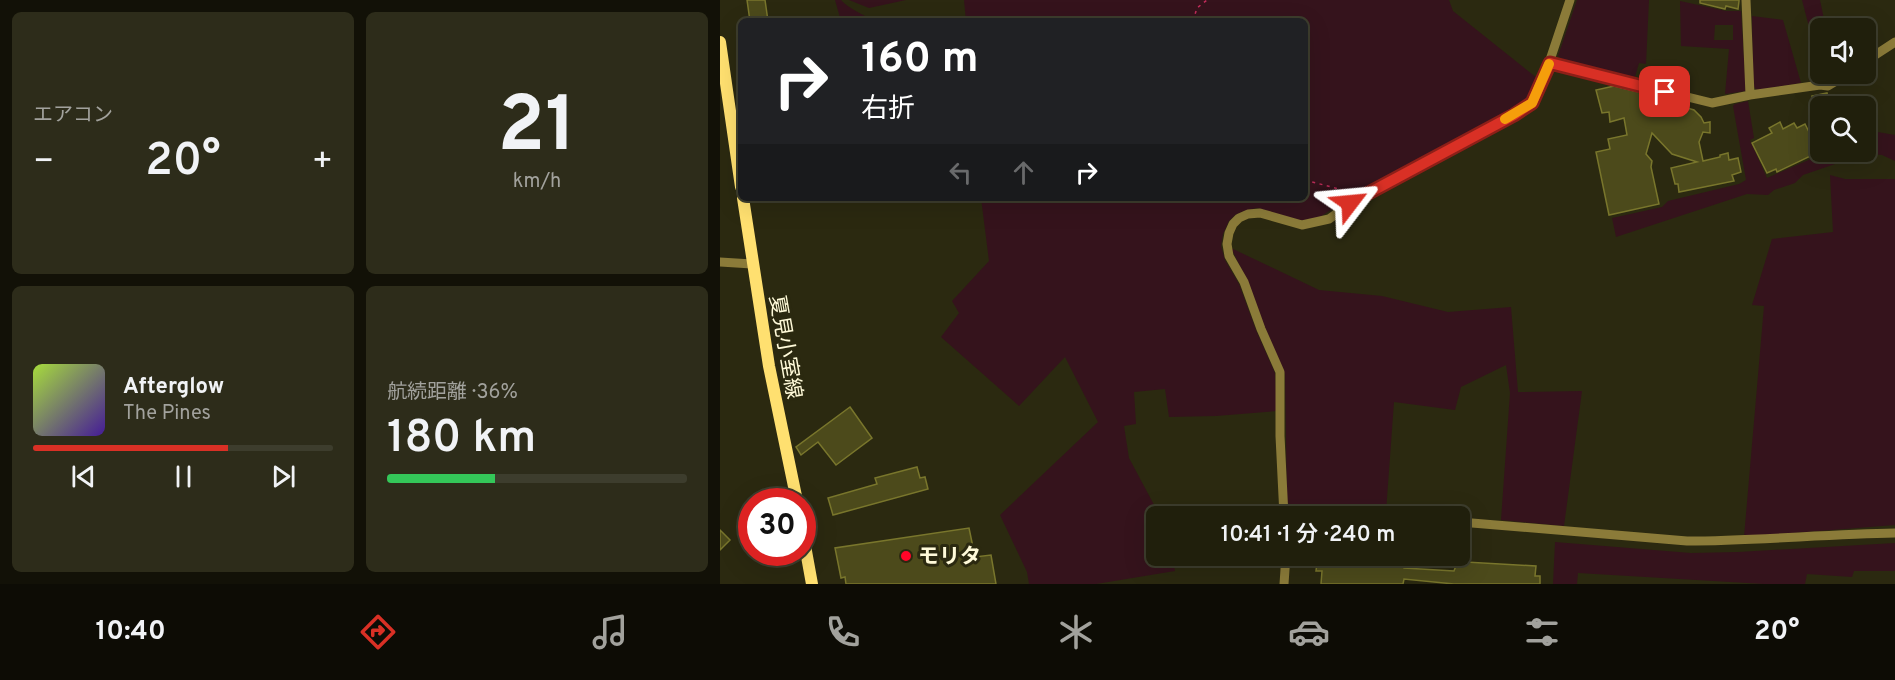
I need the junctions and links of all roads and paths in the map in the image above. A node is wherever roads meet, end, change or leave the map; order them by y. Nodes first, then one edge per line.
1 (1207, 0) edge
2 (1570, 0) edge
3 (1746, 0) edge
4 (1194, 18) edge
5 (720, 42) edge
6 (1895, 42) edge
7 (1876, 54) edge
8 (1550, 63) junction
9 (1831, 84) edge
10 (1750, 95) junction
11 (738, 166) edge
12 (1308, 181) edge
13 (1363, 195) junction
14 (743, 201) edge
15 (720, 262) edge
16 (752, 264) junction
17 (794, 488) edge
18 (1284, 506) edge
19 (1470, 523) edge
20 (1895, 533) edge
21 (809, 566) edge
22 (1285, 566) edge
23 (812, 584) edge
24 (1284, 584) edge

1 - 4 path
2 - 8 street
3 - 10 street
5 - 11 main road
6 - 7 street
8 - 10 street
8 - 13 street
9 - 10 street
12 - 13 path
13 - 18 street
14 - 16 main road, 夏見小室線
15 - 16 street
16 - 17 main road, 夏見小室線
19 - 20 street
21 - 23 main road
22 - 24 street

